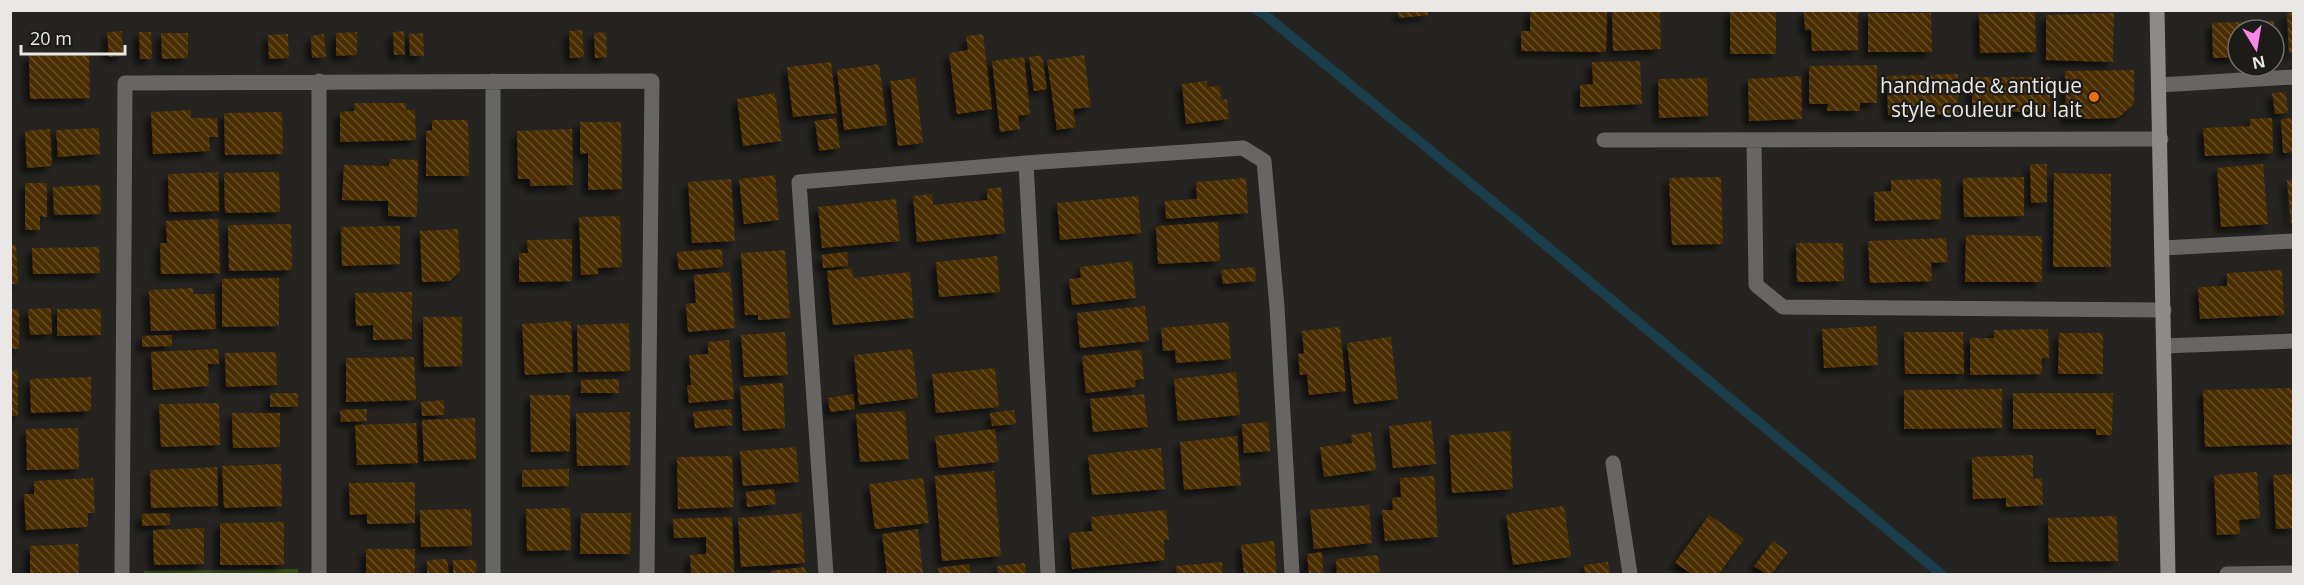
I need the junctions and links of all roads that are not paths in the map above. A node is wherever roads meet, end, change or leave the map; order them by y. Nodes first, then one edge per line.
1 (2157, 10) edge
2 (2294, 77) edge
3 (319, 81) junction
4 (493, 81) junction
5 (2160, 85) junction
6 (2161, 139) junction
7 (1604, 140) dead end
8 (1754, 140) junction
9 (1026, 163) junction
10 (2294, 241) edge
11 (2163, 248) junction
12 (2164, 310) junction
13 (2294, 341) edge
14 (2164, 346) junction
15 (1612, 463) dead end
16 (2294, 573) edge
17 (122, 574) edge
18 (319, 574) edge
19 (493, 574) edge
20 (647, 574) edge
21 (826, 574) edge
22 (1048, 574) edge
23 (1292, 574) edge
24 (1630, 574) edge
25 (2168, 574) edge
26 (2227, 574) edge

1 - 5 street
2 - 5 street
3 - 4 street
3 - 17 street
3 - 18 street
4 - 19 street
4 - 20 street
5 - 6 street
6 - 8 street
6 - 11 street
7 - 8 street
8 - 12 street
9 - 21 street
9 - 22 street
9 - 23 street
10 - 11 street
11 - 12 street
12 - 14 street
13 - 14 street
14 - 25 street
15 - 24 street
16 - 26 street

